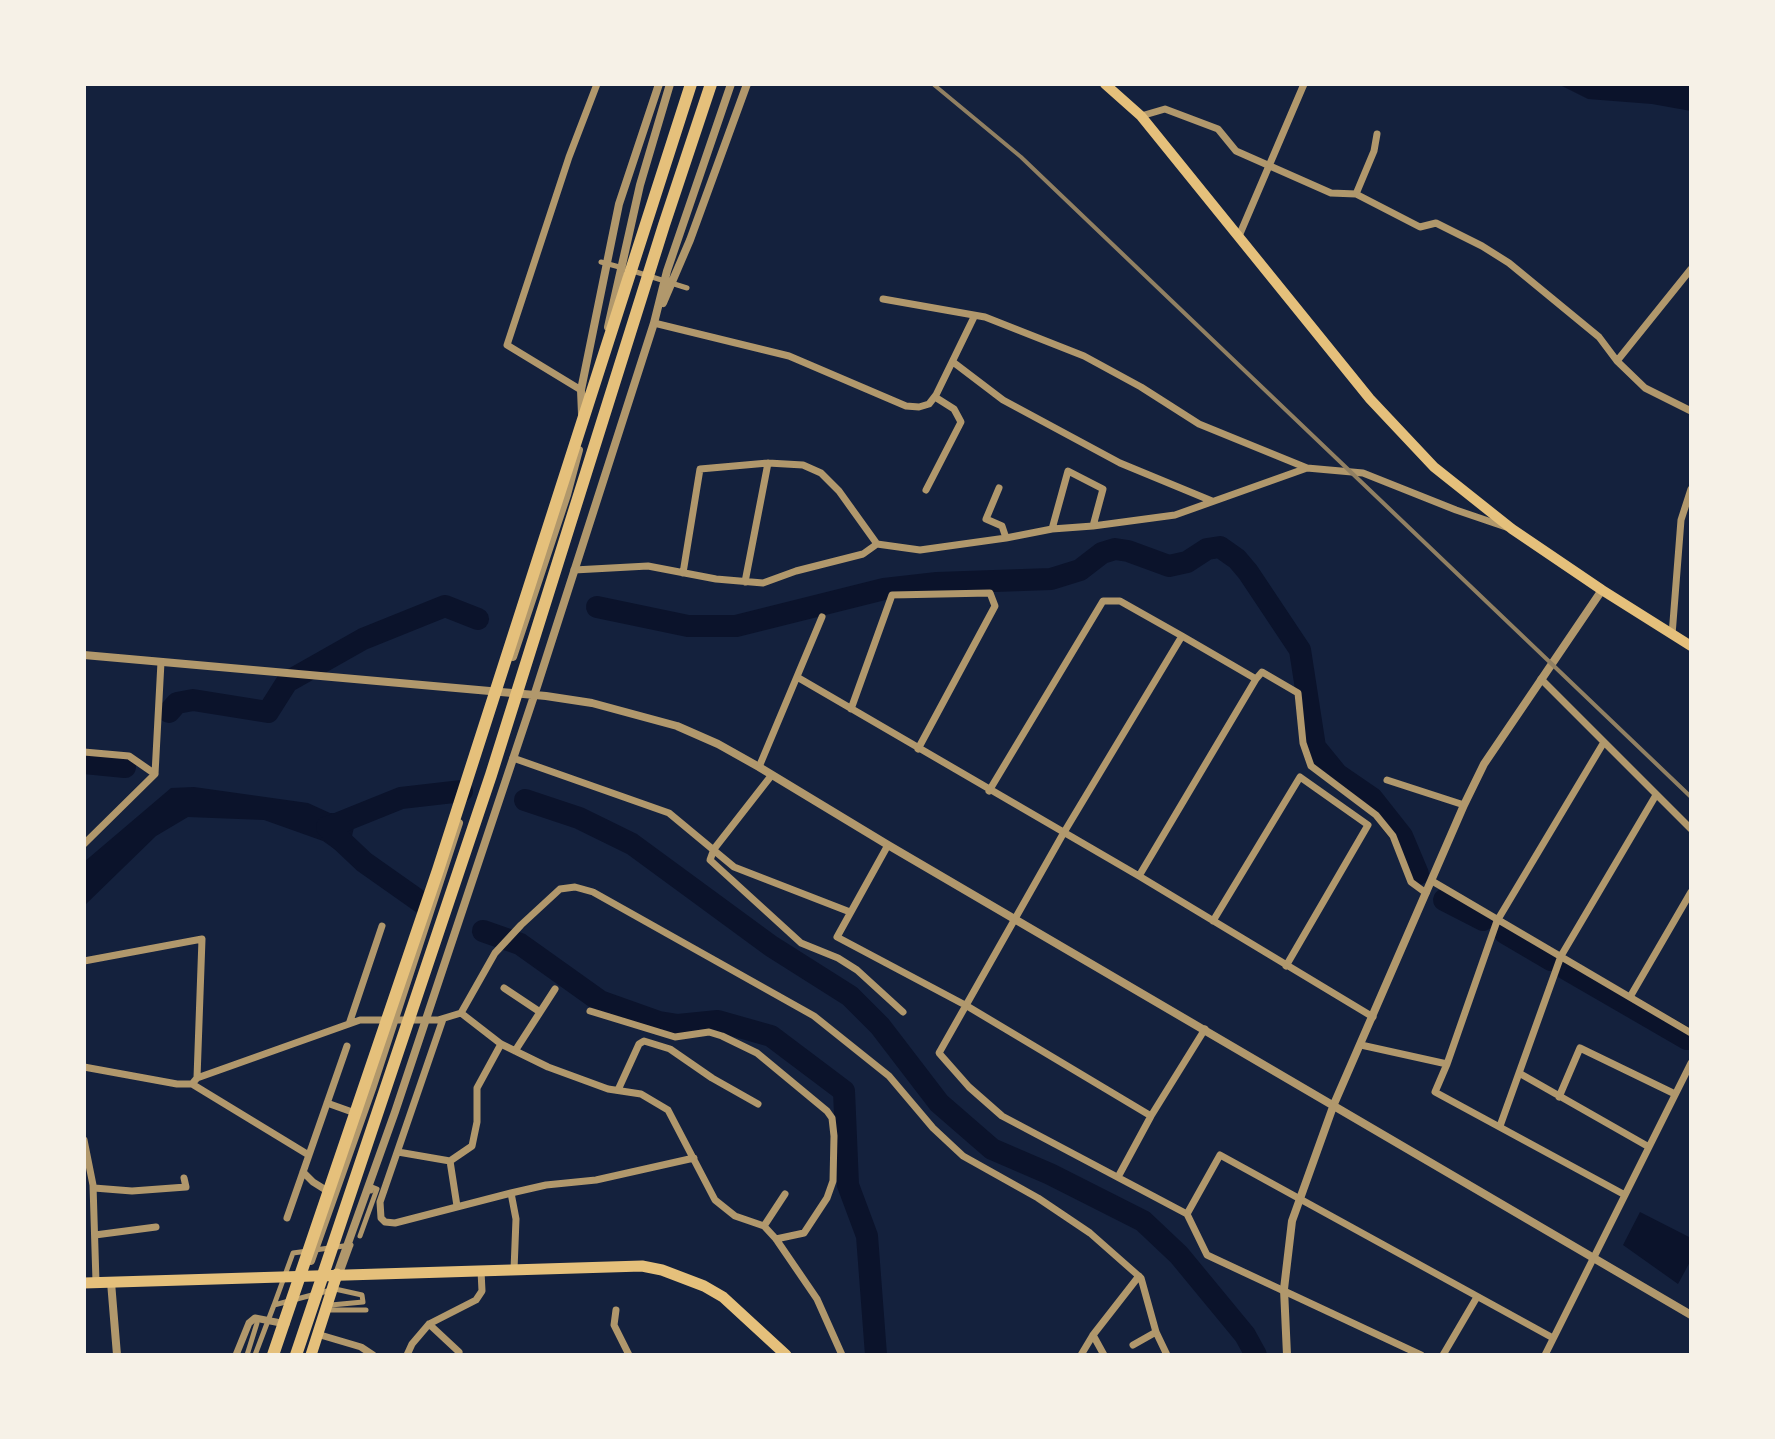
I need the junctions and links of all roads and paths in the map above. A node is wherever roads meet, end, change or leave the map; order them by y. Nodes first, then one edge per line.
1 (597, 84) edge
2 (659, 84) edge
3 (670, 84) edge
4 (711, 84) edge
5 (731, 84) edge
6 (747, 84) edge
7 (1105, 84) edge
8 (1304, 84) edge
9 (689, 88) edge
10 (1141, 116) junction
11 (1377, 134) dead end
12 (1268, 166) junction
13 (1356, 194) junction
14 (1239, 236) junction
15 (601, 262) dead end
16 (1691, 269) edge
17 (687, 288) dead end
18 (883, 299) dead end
19 (974, 317) junction
20 (654, 323) junction
21 (1617, 361) junction
22 (953, 362) junction
23 (581, 390) junction
24 (935, 397) junction
25 (1691, 411) edge
26 (582, 439) junction
27 (768, 463) junction
28 (1307, 468) junction
29 (999, 488) dead end
30 (1691, 489) edge
31 (926, 490) dead end
32 (1212, 501) junction
33 (1093, 526) junction
34 (1052, 529) junction
35 (1512, 529) junction
36 (1006, 538) junction
37 (877, 544) junction
38 (574, 570) junction
39 (683, 573) junction
40 (745, 582) junction
41 (1602, 590) junction
42 (822, 617) dead end
43 (1672, 635) junction
44 (1182, 636) junction
45 (1691, 646) edge
46 (84, 655) edge
47 (161, 662) junction
48 (797, 677) junction
49 (1256, 679) junction
50 (1541, 679) junction
51 (501, 693) junction
52 (534, 696) junction
53 (851, 709) junction
54 (1604, 742) junction
55 (918, 749) junction
56 (84, 752) edge
57 (513, 758) junction
58 (759, 767) junction
59 (155, 774) junction
60 (771, 776) junction
61 (1387, 780) dead end
62 (989, 791) junction
63 (1656, 795) junction
64 (1464, 805) junction
65 (1376, 815) junction
66 (1368, 825) junction
67 (1691, 829) edge
68 (1063, 834) junction
69 (84, 844) edge
70 (888, 845) junction
71 (714, 849) junction
72 (1139, 876) junction
73 (1432, 881) junction
74 (1691, 892) edge
75 (1426, 893) junction
76 (850, 912) junction
77 (1016, 919) junction
78 (1213, 921) junction
79 (1497, 921) junction
80 (382, 926) dead end
81 (1561, 956) junction
82 (84, 961) edge
83 (1286, 966) junction
84 (504, 988) dead end
85 (555, 989) dead end
86 (1630, 997) junction
87 (967, 1006) junction
88 (590, 1011) dead end
89 (540, 1012) junction
90 (903, 1012) dead end
91 (461, 1013) junction
92 (1373, 1017) junction
93 (393, 1019) junction
94 (443, 1019) junction
95 (426, 1020) junction
96 (349, 1024) junction
97 (1205, 1029) junction
98 (1691, 1033) edge
99 (501, 1044) junction
100 (1361, 1045) junction
101 (347, 1046) dead end
102 (515, 1051) junction
103 (1691, 1063) edge
104 (1447, 1064) junction
105 (84, 1067) edge
106 (1519, 1073) junction
107 (407, 1076) junction
108 (195, 1081) junction
109 (423, 1082) junction
110 (618, 1090) junction
111 (1675, 1094) junction
112 (1559, 1097) junction
113 (327, 1103) junction
114 (758, 1104) dead end
115 (1334, 1104) junction
116 (363, 1116) junction
117 (1151, 1116) junction
118 (1500, 1126) junction
119 (84, 1140) edge
120 (1649, 1147) junction
121 (398, 1152) junction
122 (307, 1154) junction
123 (694, 1158) junction
124 (450, 1161) junction
125 (303, 1172) junction
126 (1118, 1177) junction
127 (184, 1178) dead end
128 (94, 1188) junction
129 (511, 1193) junction
130 (785, 1194) dead end
131 (335, 1195) junction
132 (1625, 1195) junction
133 (1300, 1199) junction
134 (457, 1206) junction
135 (1187, 1214) junction
136 (287, 1218) dead end
137 (764, 1226) junction
138 (156, 1227) dead end
139 (95, 1235) junction
140 (360, 1236) dead end
141 (776, 1239) junction
142 (351, 1245) junction
143 (1594, 1258) junction
144 (514, 1270) junction
145 (481, 1271) junction
146 (337, 1274) junction
147 (306, 1275) junction
148 (1139, 1276) junction
149 (90, 1282) edge
150 (111, 1282) junction
151 (335, 1289) junction
152 (1284, 1289) junction
153 (1477, 1297) junction
154 (274, 1305) junction
155 (366, 1310) dead end
156 (616, 1310) dead end
157 (1691, 1315) edge
158 (257, 1323) dead end
159 (288, 1324) junction
160 (429, 1324) junction
161 (1156, 1332) junction
162 (317, 1334) junction
163 (1093, 1335) junction
164 (1553, 1338) junction
165 (1133, 1345) dead end
166 (459, 1352) dead end
167 (117, 1355) edge
168 (236, 1355) edge
169 (247, 1355) edge
170 (255, 1355) edge
171 (276, 1355) edge
172 (296, 1355) edge
173 (311, 1355) edge
174 (373, 1355) edge
175 (407, 1355) edge
176 (629, 1355) edge
177 (786, 1355) edge
178 (842, 1355) edge
179 (1081, 1355) edge
180 (1104, 1355) edge
181 (1167, 1355) edge
182 (1287, 1355) edge
183 (1421, 1355) edge
184 (1443, 1355) edge
185 (1545, 1355) edge

1 - 23 street
2 - 23 street
3 - 26 street
4 - 172 highway
5 - 20 street
6 - 20 street
7 - 10 main road
8 - 12 street
9 - 171 highway
10 - 12 street
10 - 14 main road
11 - 13 street
12 - 13 street
12 - 14 street
13 - 21 street
14 - 35 main road
15 - 17 street
16 - 21 street
18 - 19 street
19 - 22 street
19 - 28 street
20 - 24 street
20 - 38 street
21 - 25 street
22 - 24 street
22 - 32 street
23 - 26 street
24 - 31 street
26 - 51 street
27 - 37 street
27 - 39 street
27 - 40 street
28 - 32 street
28 - 35 street
29 - 36 street
30 - 43 street
32 - 33 street
33 - 34 street
33 - 34 street
34 - 36 street
35 - 41 main road
36 - 37 street
37 - 40 street
38 - 39 street
38 - 52 street
39 - 40 street
41 - 43 main road
41 - 50 street
42 - 48 street
43 - 45 main road
44 - 49 street
44 - 62 street
44 - 68 street
46 - 47 street
47 - 51 street
47 - 59 street
48 - 53 street
48 - 58 street
49 - 65 street
49 - 72 street
50 - 54 street
50 - 64 street
51 - 52 street
51 - 93 street
52 - 57 street
52 - 58 street
53 - 55 street
53 - 55 street
54 - 63 street
54 - 79 street
55 - 62 street
56 - 59 street
57 - 71 street
57 - 95 street
58 - 60 street
59 - 69 street
60 - 70 street
60 - 71 street
61 - 64 street
62 - 68 street
63 - 67 street
63 - 81 street
64 - 73 street
65 - 66 street
65 - 75 street
66 - 78 street
66 - 83 street
68 - 72 street
68 - 77 street
70 - 76 street
70 - 77 street
71 - 76 street
71 - 90 street
72 - 78 street
73 - 75 street
73 - 79 street
74 - 86 street
75 - 92 street
76 - 87 street
77 - 87 street
77 - 97 street
78 - 83 street
79 - 81 street
79 - 104 street
80 - 96 street
81 - 86 street
81 - 106 street
82 - 108 street
83 - 92 street
84 - 89 street
85 - 89 street
86 - 98 street
87 - 117 street
87 - 126 street
88 - 141 street
89 - 102 street
91 - 94 street
91 - 99 street
91 - 148 street
92 - 100 street
93 - 95 street
93 - 96 street
93 - 116 street
94 - 95 street
94 - 109 street
95 - 107 street
96 - 108 street
97 - 115 street
97 - 117 street
99 - 102 street
99 - 124 street
100 - 104 street
100 - 115 street
101 - 113 street
102 - 110 street
103 - 111 street
104 - 118 street
105 - 108 street
106 - 112 street
106 - 118 street
107 - 109 street
107 - 146 street
108 - 122 street
109 - 121 street
110 - 114 street
110 - 123 street
111 - 112 street
111 - 120 street
112 - 120 street
113 - 116 street
113 - 122 street
115 - 133 street
115 - 143 street
116 - 131 street
117 - 126 street
118 - 132 street
119 - 128 street
120 - 132 street
121 - 124 street
121 - 134 street
122 - 125 street
123 - 129 street
123 - 137 street
124 - 134 street
125 - 131 street
125 - 136 street
126 - 135 street
127 - 128 street
128 - 139 street
129 - 134 street
129 - 144 street
130 - 137 street
131 - 147 street
132 - 143 street
133 - 135 street
133 - 152 street
133 - 153 street
135 - 152 street
137 - 141 street
138 - 139 street
139 - 149 street
140 - 142 street
141 - 178 street
142 - 151 street
142 - 154 street
143 - 157 street
143 - 164 street
144 - 145 main road
144 - 177 main road
145 - 146 main road
145 - 160 street
146 - 147 main road
146 - 162 main road
147 - 150 main road
147 - 159 main road
148 - 161 street
148 - 163 street
149 - 150 main road
150 - 167 street
151 - 154 street
151 - 155 street
152 - 182 street
152 - 183 street
153 - 164 street
153 - 184 street
154 - 170 street
156 - 176 street
158 - 169 street
159 - 168 street
159 - 171 main road
160 - 166 street
160 - 175 street
161 - 165 street
161 - 181 street
162 - 173 main road
162 - 174 street
163 - 179 street
163 - 180 street
164 - 185 street

